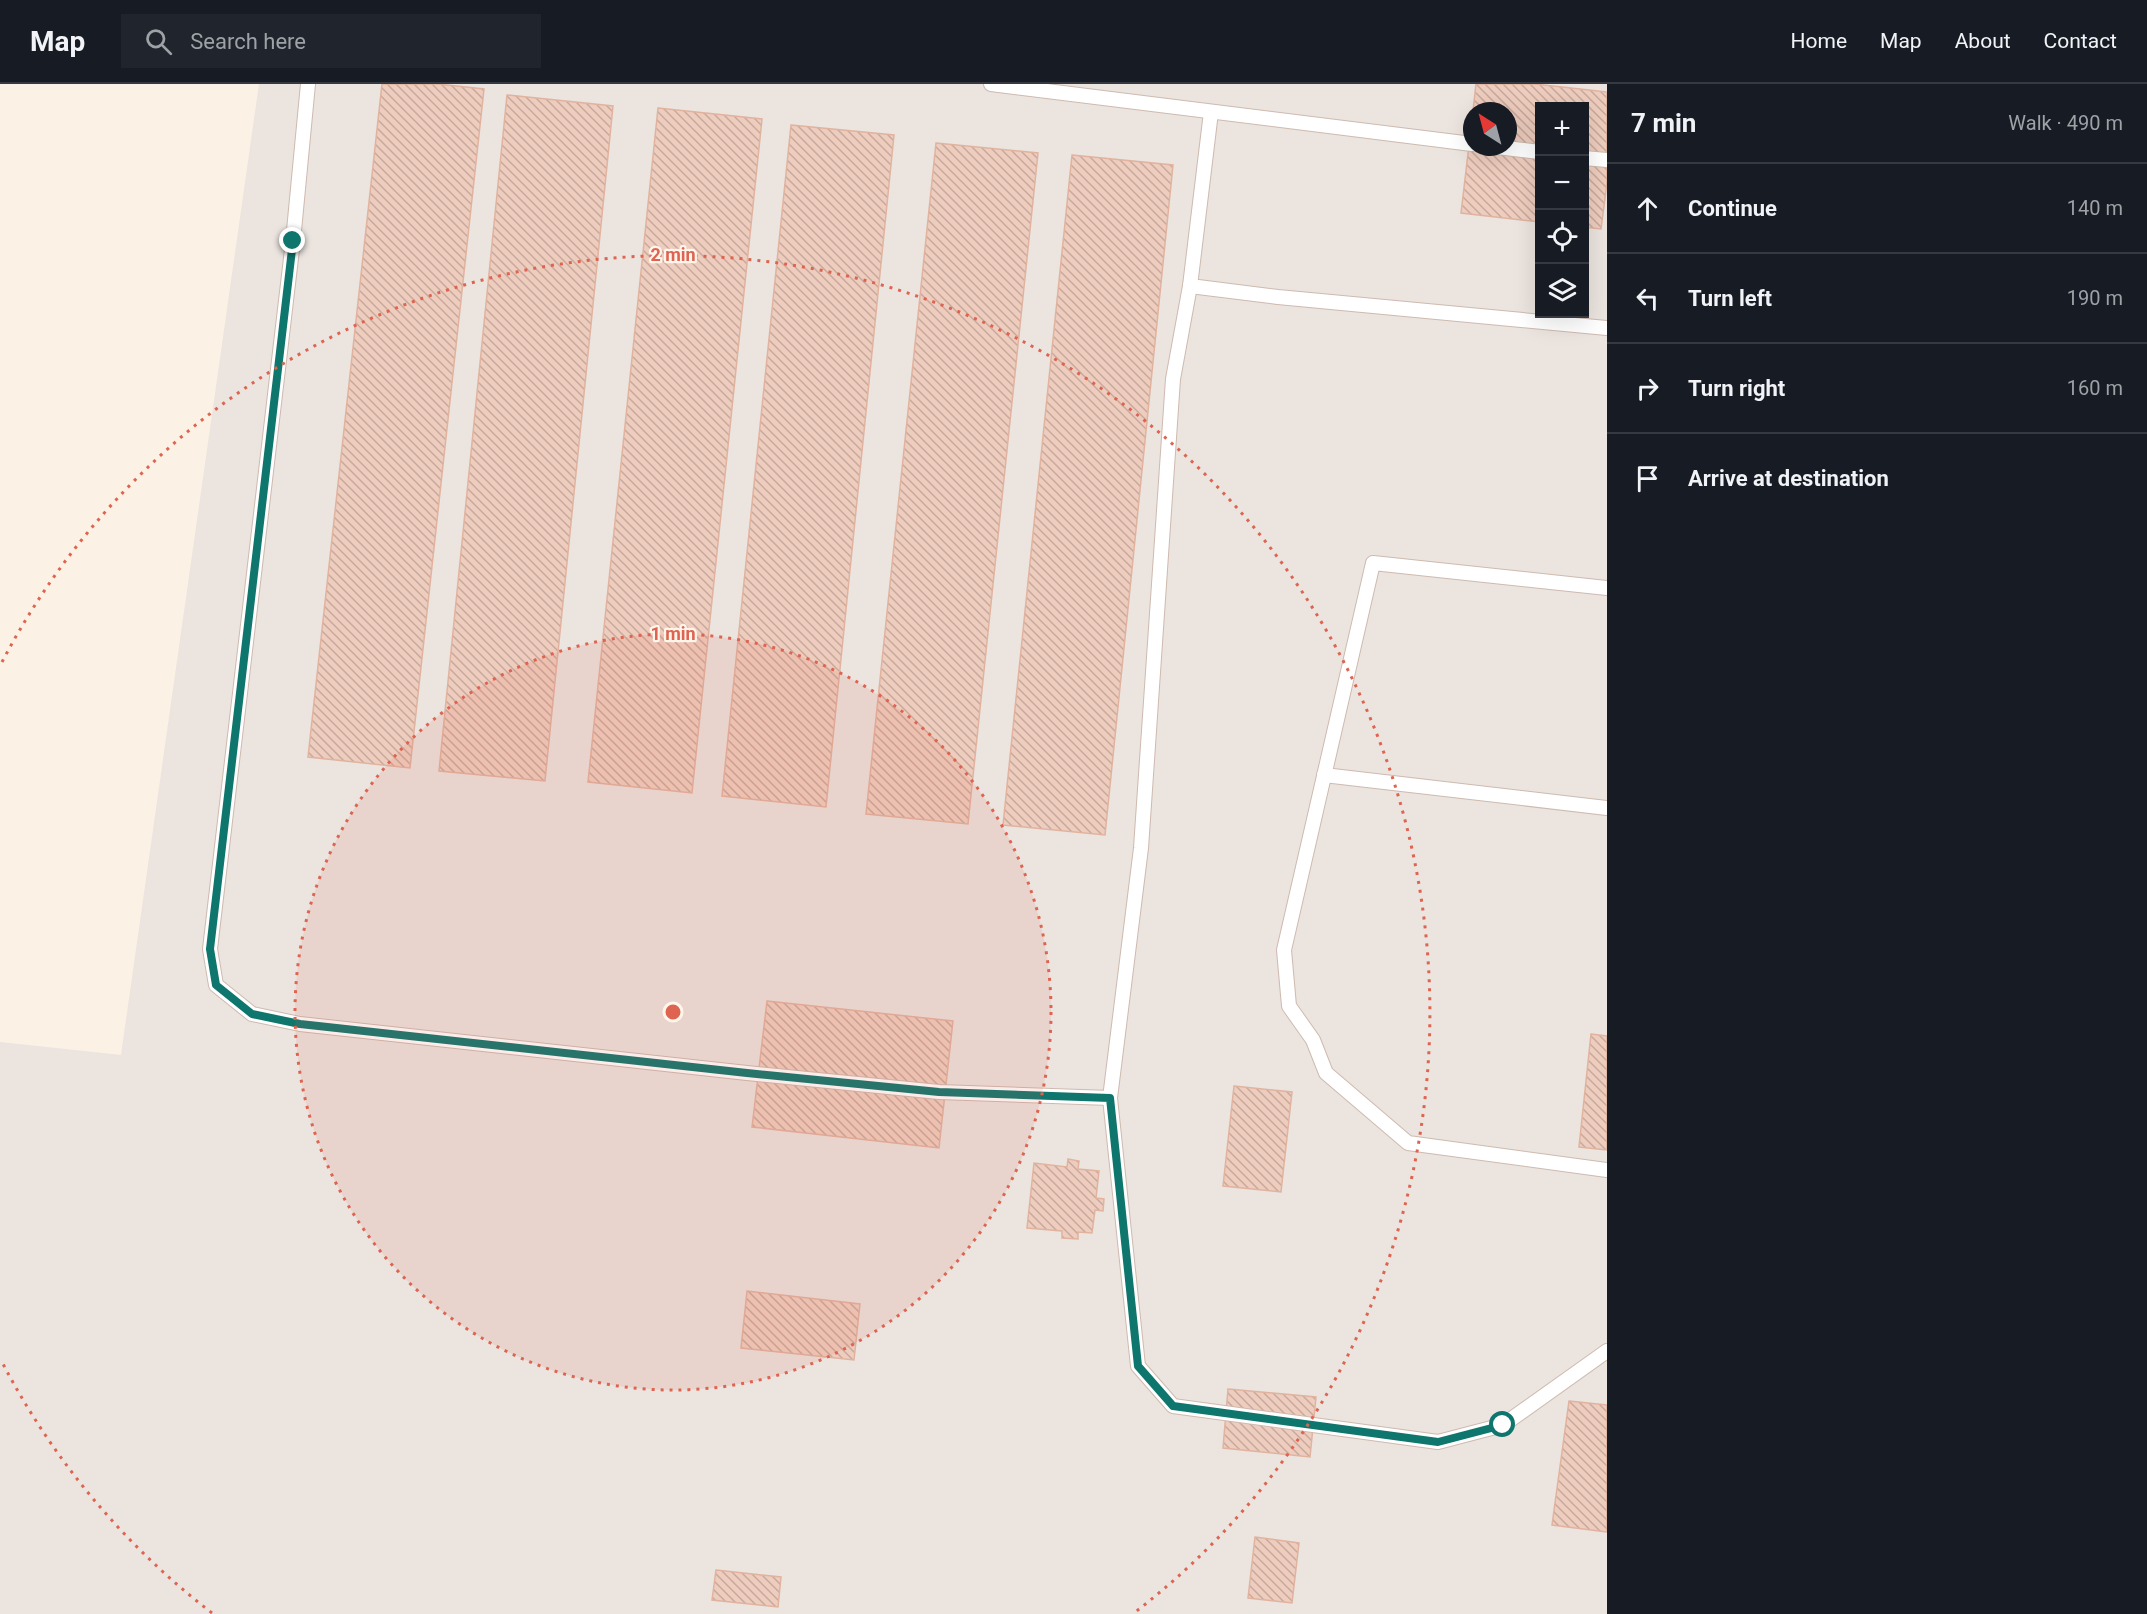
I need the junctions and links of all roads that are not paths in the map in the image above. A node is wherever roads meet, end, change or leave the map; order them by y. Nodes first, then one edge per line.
1 (308, 84) edge
2 (991, 84) edge
3 (1210, 112) junction
4 (1463, 143) edge
5 (1517, 149) edge
6 (1535, 152) edge
7 (1589, 158) edge
8 (1607, 160) edge
9 (1190, 286) junction
10 (1607, 328) edge
11 (1607, 588) edge
12 (1324, 776) junction
13 (1607, 808) edge
14 (1110, 1098) junction
15 (1607, 1170) edge
16 (1607, 1351) edge

1 - 14 lane
2 - 3 lane
3 - 4 lane
3 - 9 lane
5 - 6 lane
7 - 8 lane
9 - 10 lane
9 - 14 lane
11 - 12 lane
12 - 13 lane
12 - 15 lane
14 - 16 lane

